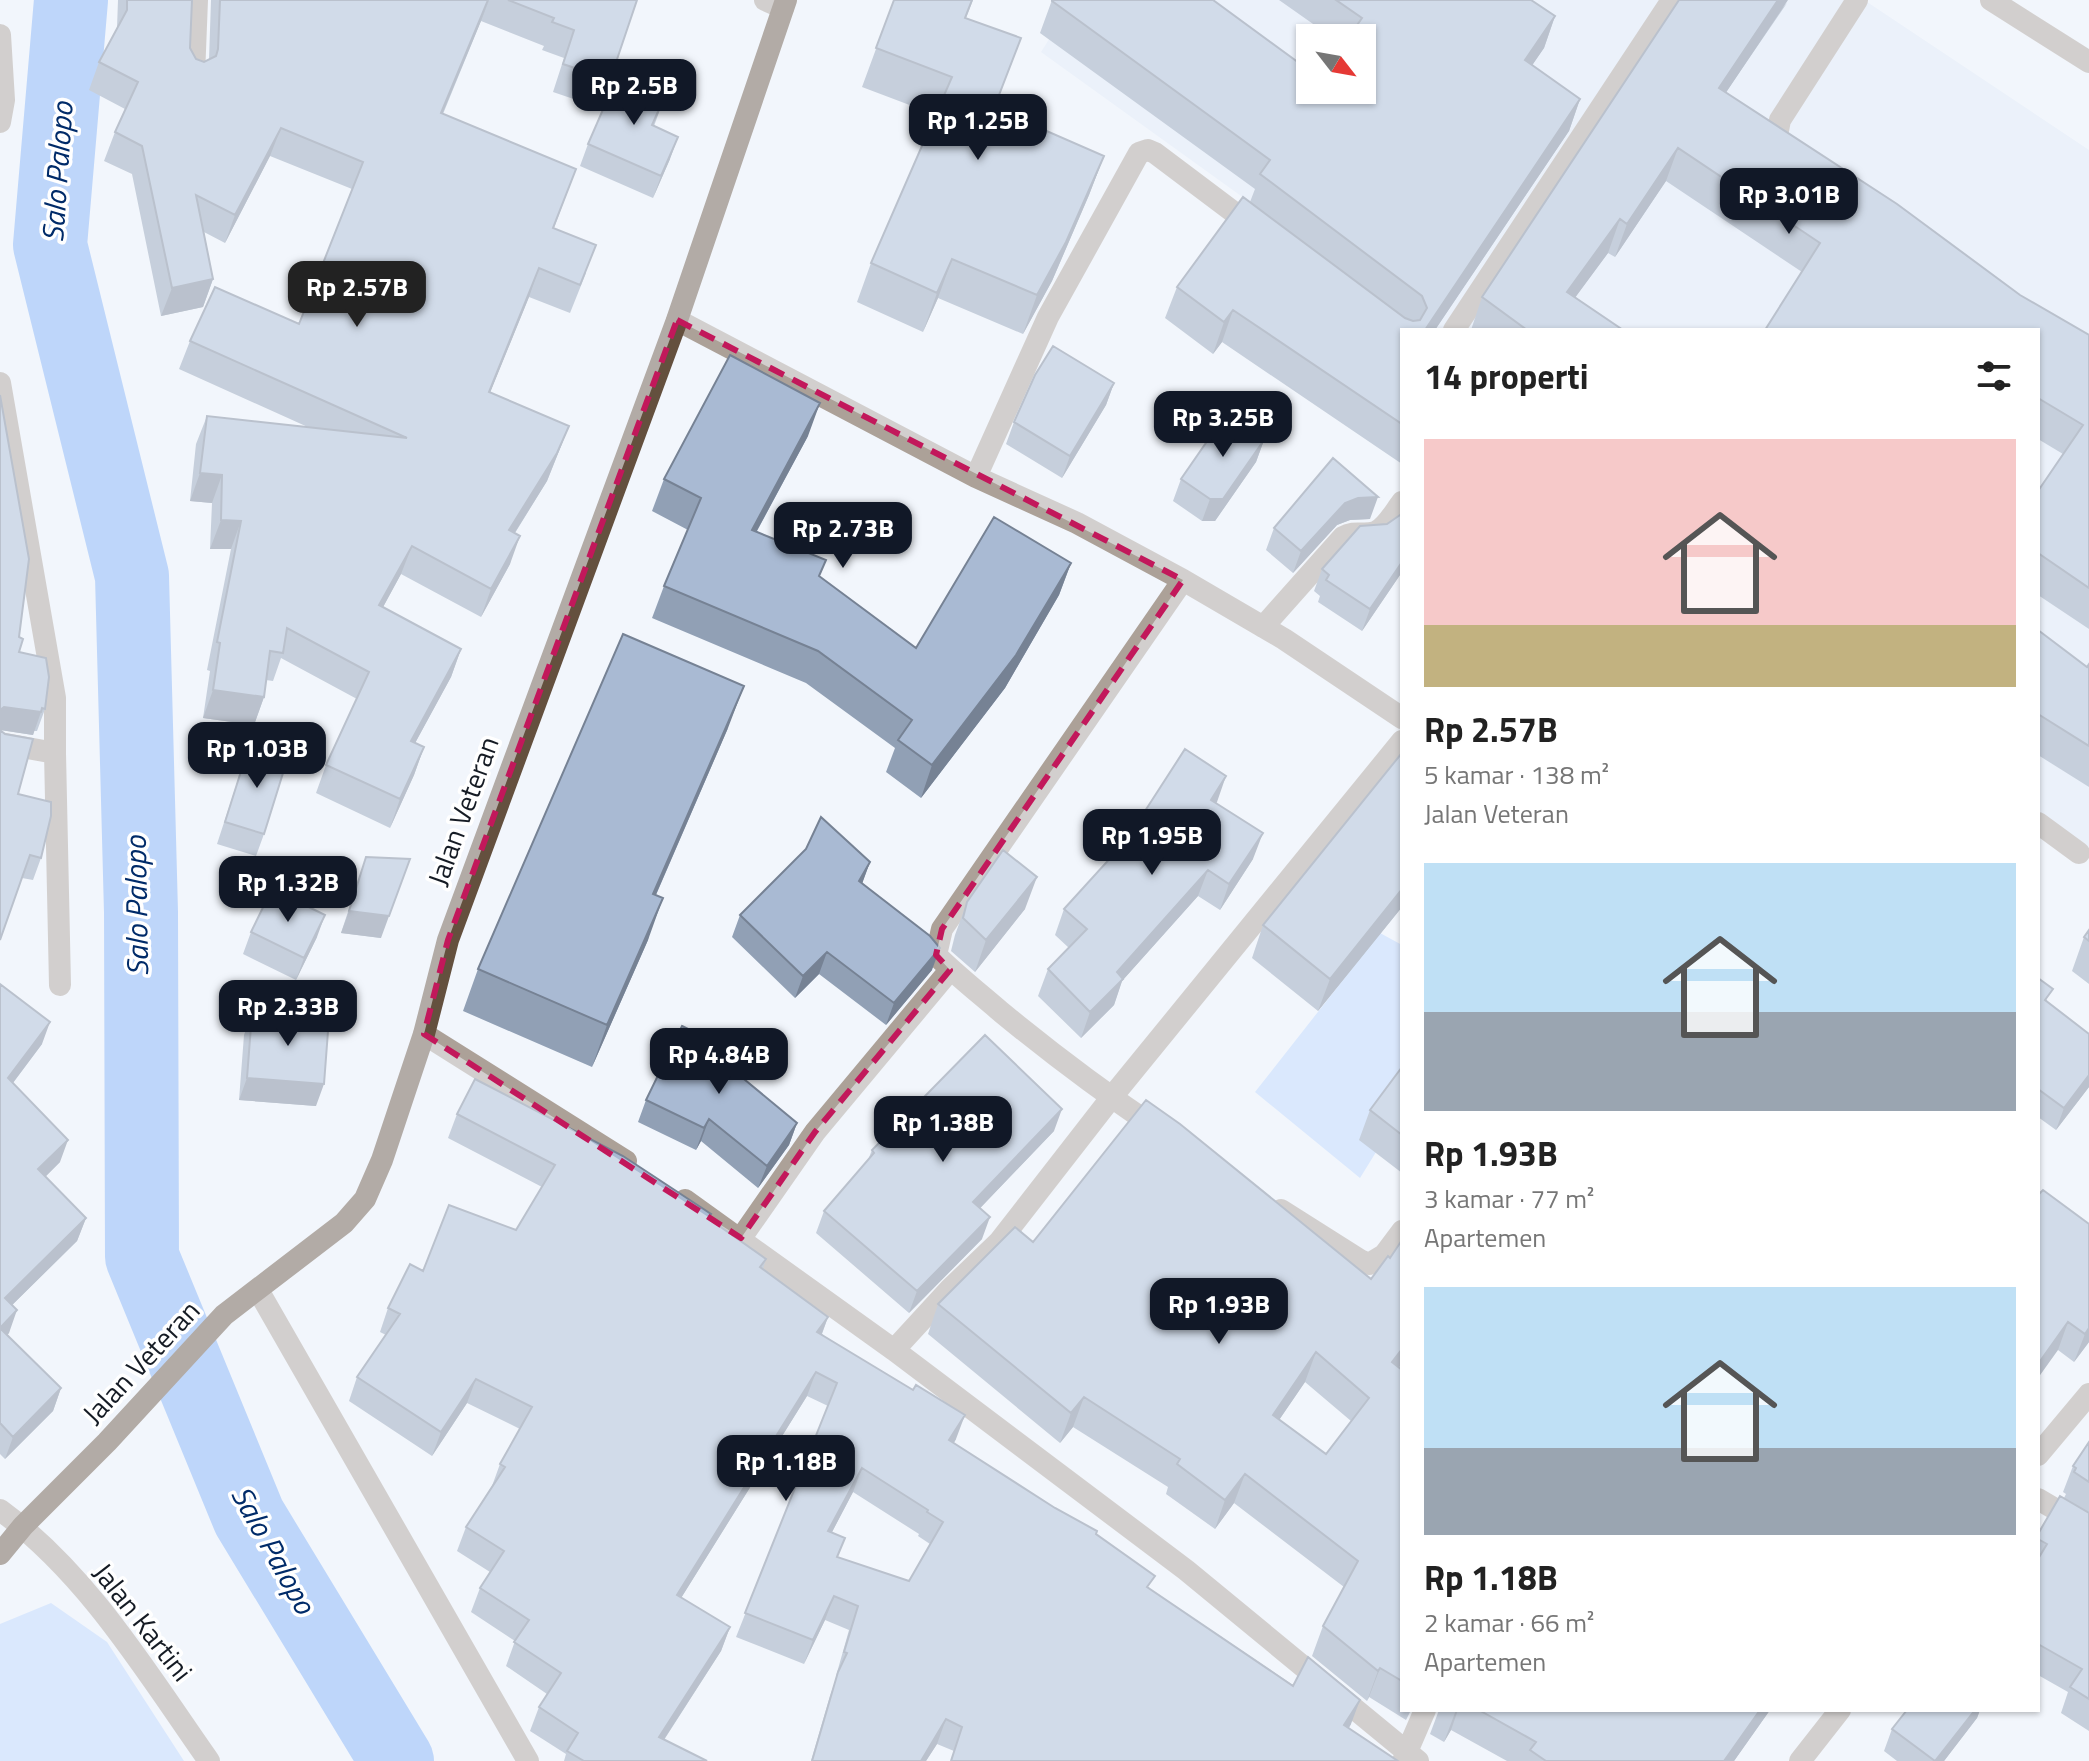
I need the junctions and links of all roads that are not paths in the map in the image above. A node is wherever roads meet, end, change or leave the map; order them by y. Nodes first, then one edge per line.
1 (197, 0) edge
2 (1672, 0) edge
3 (1857, 0) edge
4 (1991, 0) edge
5 (778, 3) edge
6 (0, 35) edge
7 (2089, 62) edge
8 (194, 76) edge
9 (0, 122) edge
10 (1798, 167) edge
11 (1278, 246) edge
12 (677, 320) junction
13 (1455, 328) edge
14 (0, 383) edge
15 (976, 477) junction
16 (1400, 505) edge
17 (1183, 580) junction
18 (1263, 627) junction
19 (1400, 717) edge
20 (0, 743) edge
21 (1400, 743) edge
22 (55, 753) junction
23 (2040, 824) edge
24 (2086, 851) edge
25 (950, 970) junction
26 (60, 985) dead end
27 (424, 1034) junction
28 (1111, 1098) junction
29 (1176, 1141) edge
30 (639, 1169) edge
31 (665, 1186) edge
32 (1268, 1202) edge
33 (1400, 1234) edge
34 (741, 1238) junction
35 (258, 1290) junction
36 (894, 1350) junction
37 (2089, 1394) edge
38 (2040, 1453) edge
39 (2040, 1500) edge
40 (0, 1510) edge
41 (23, 1526) junction
42 (2089, 1529) edge
43 (0, 1554) edge
44 (1424, 1712) edge
45 (1838, 1712) edge
46 (1409, 1758) edge
47 (209, 1761) edge
48 (528, 1761) edge
49 (1800, 1761) edge

1 - 8 street
2 - 13 street
3 - 10 street
4 - 7 street
5 - 12 highway, Jalan Veteran
6 - 9 street
11 - 15 street
12 - 15 street
12 - 27 highway, Jalan Veteran
14 - 22 street
15 - 17 street
16 - 18 street
17 - 18 street
17 - 25 street
18 - 19 street
20 - 22 street
21 - 28 street
22 - 26 street
23 - 24 street
25 - 28 street
25 - 34 street
27 - 30 street
27 - 35 highway, Jalan Veteran
28 - 29 street
28 - 36 street
31 - 34 street
32 - 33 street
34 - 36 street
35 - 41 highway, Jalan Veteran
35 - 48 street
36 - 46 street
37 - 38 street
39 - 42 street
40 - 41 street, Jalan Kartini
41 - 43 highway, Jalan Veteran
41 - 47 street, Jalan Kartini
44 - 46 street
45 - 49 street

